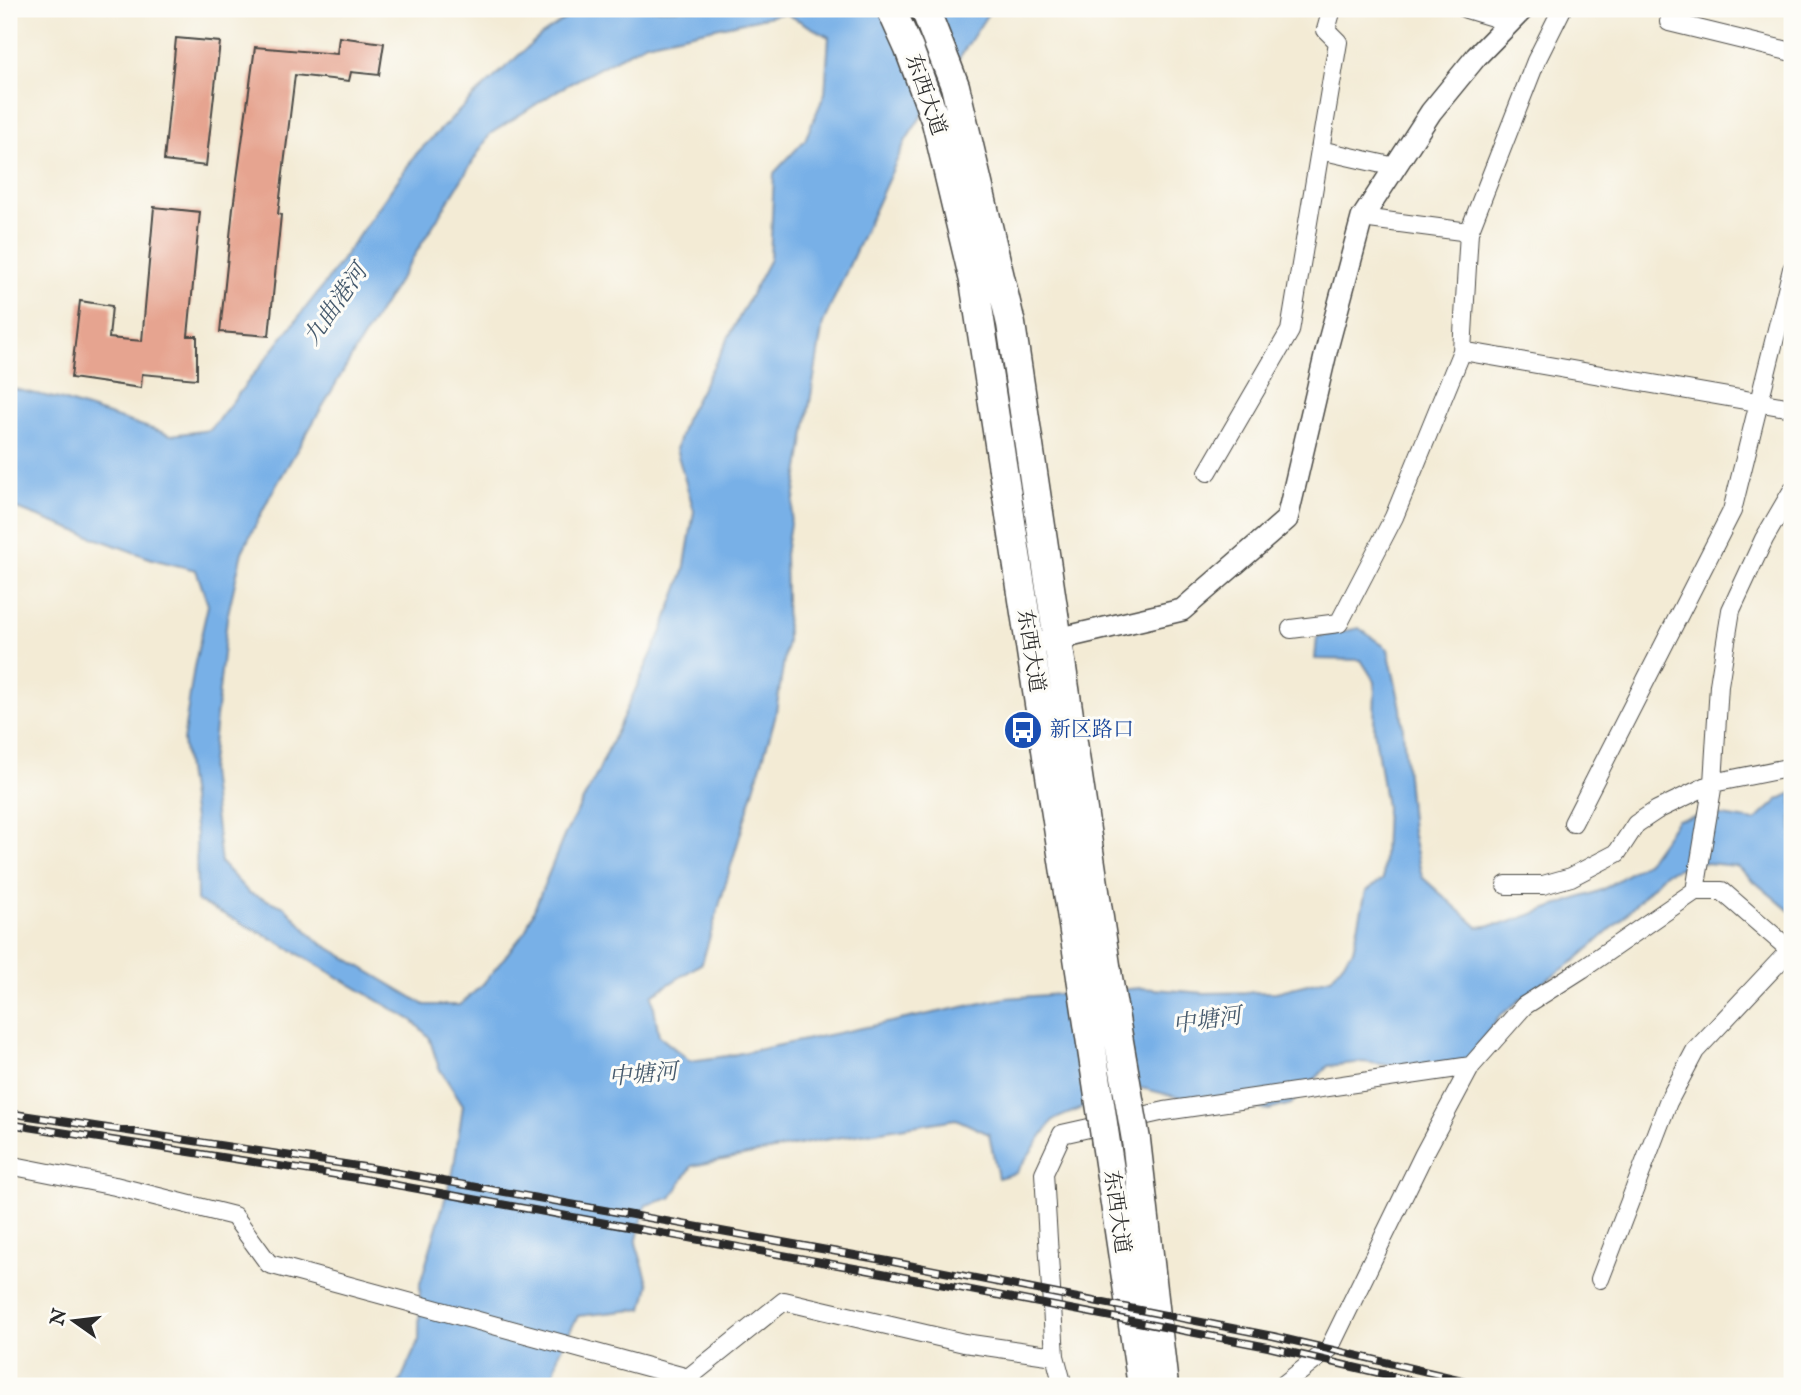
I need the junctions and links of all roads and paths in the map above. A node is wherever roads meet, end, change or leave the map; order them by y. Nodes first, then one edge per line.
1 (891, 9) edge
2 (925, 9) edge
3 (1332, 9) edge
4 (1465, 9) edge
5 (1562, 9) edge
6 (1516, 15) edge
7 (1669, 22) dead end
8 (1792, 52) edge
9 (1320, 150) junction
10 (1395, 167) junction
11 (1362, 218) junction
12 (1469, 232) junction
13 (1792, 269) edge
14 (1462, 351) junction
15 (1760, 403) junction
16 (1792, 408) edge
17 (1208, 472) dead end
18 (1792, 491) edge
19 (1291, 629) dead end
20 (1058, 640) junction
21 (1029, 646) junction
22 (1792, 767) edge
23 (1713, 783) junction
24 (1573, 823) dead end
25 (1506, 885) dead end
26 (1696, 885) junction
27 (1094, 975) junction
28 (1471, 1066) junction
29 (9, 1165) edge
30 (1601, 1279) dead end
31 (1055, 1356) junction
32 (1063, 1386) edge
33 (1142, 1386) edge
34 (1164, 1386) edge
35 (1282, 1386) edge

1 - 21 main road, 东西大道
2 - 20 main road, 东西大道
3 - 9 street
4 - 6 street
5 - 12 street
6 - 10 street
7 - 8 street
9 - 10 street
9 - 17 street
10 - 11 street
11 - 12 street
11 - 20 street
12 - 14 street
13 - 15 street
14 - 15 street
14 - 19 street
15 - 16 street
15 - 24 street
18 - 23 street
20 - 21 street
20 - 27 main road, 东西大道
21 - 27 main road, 东西大道
22 - 23 street
23 - 25 street
23 - 26 street
26 - 28 street
26 - 30 street
27 - 33 main road, 东西大道, bridge
27 - 34 main road, 东西大道, bridge
28 - 31 street
28 - 35 street
29 - 31 street
31 - 32 street

